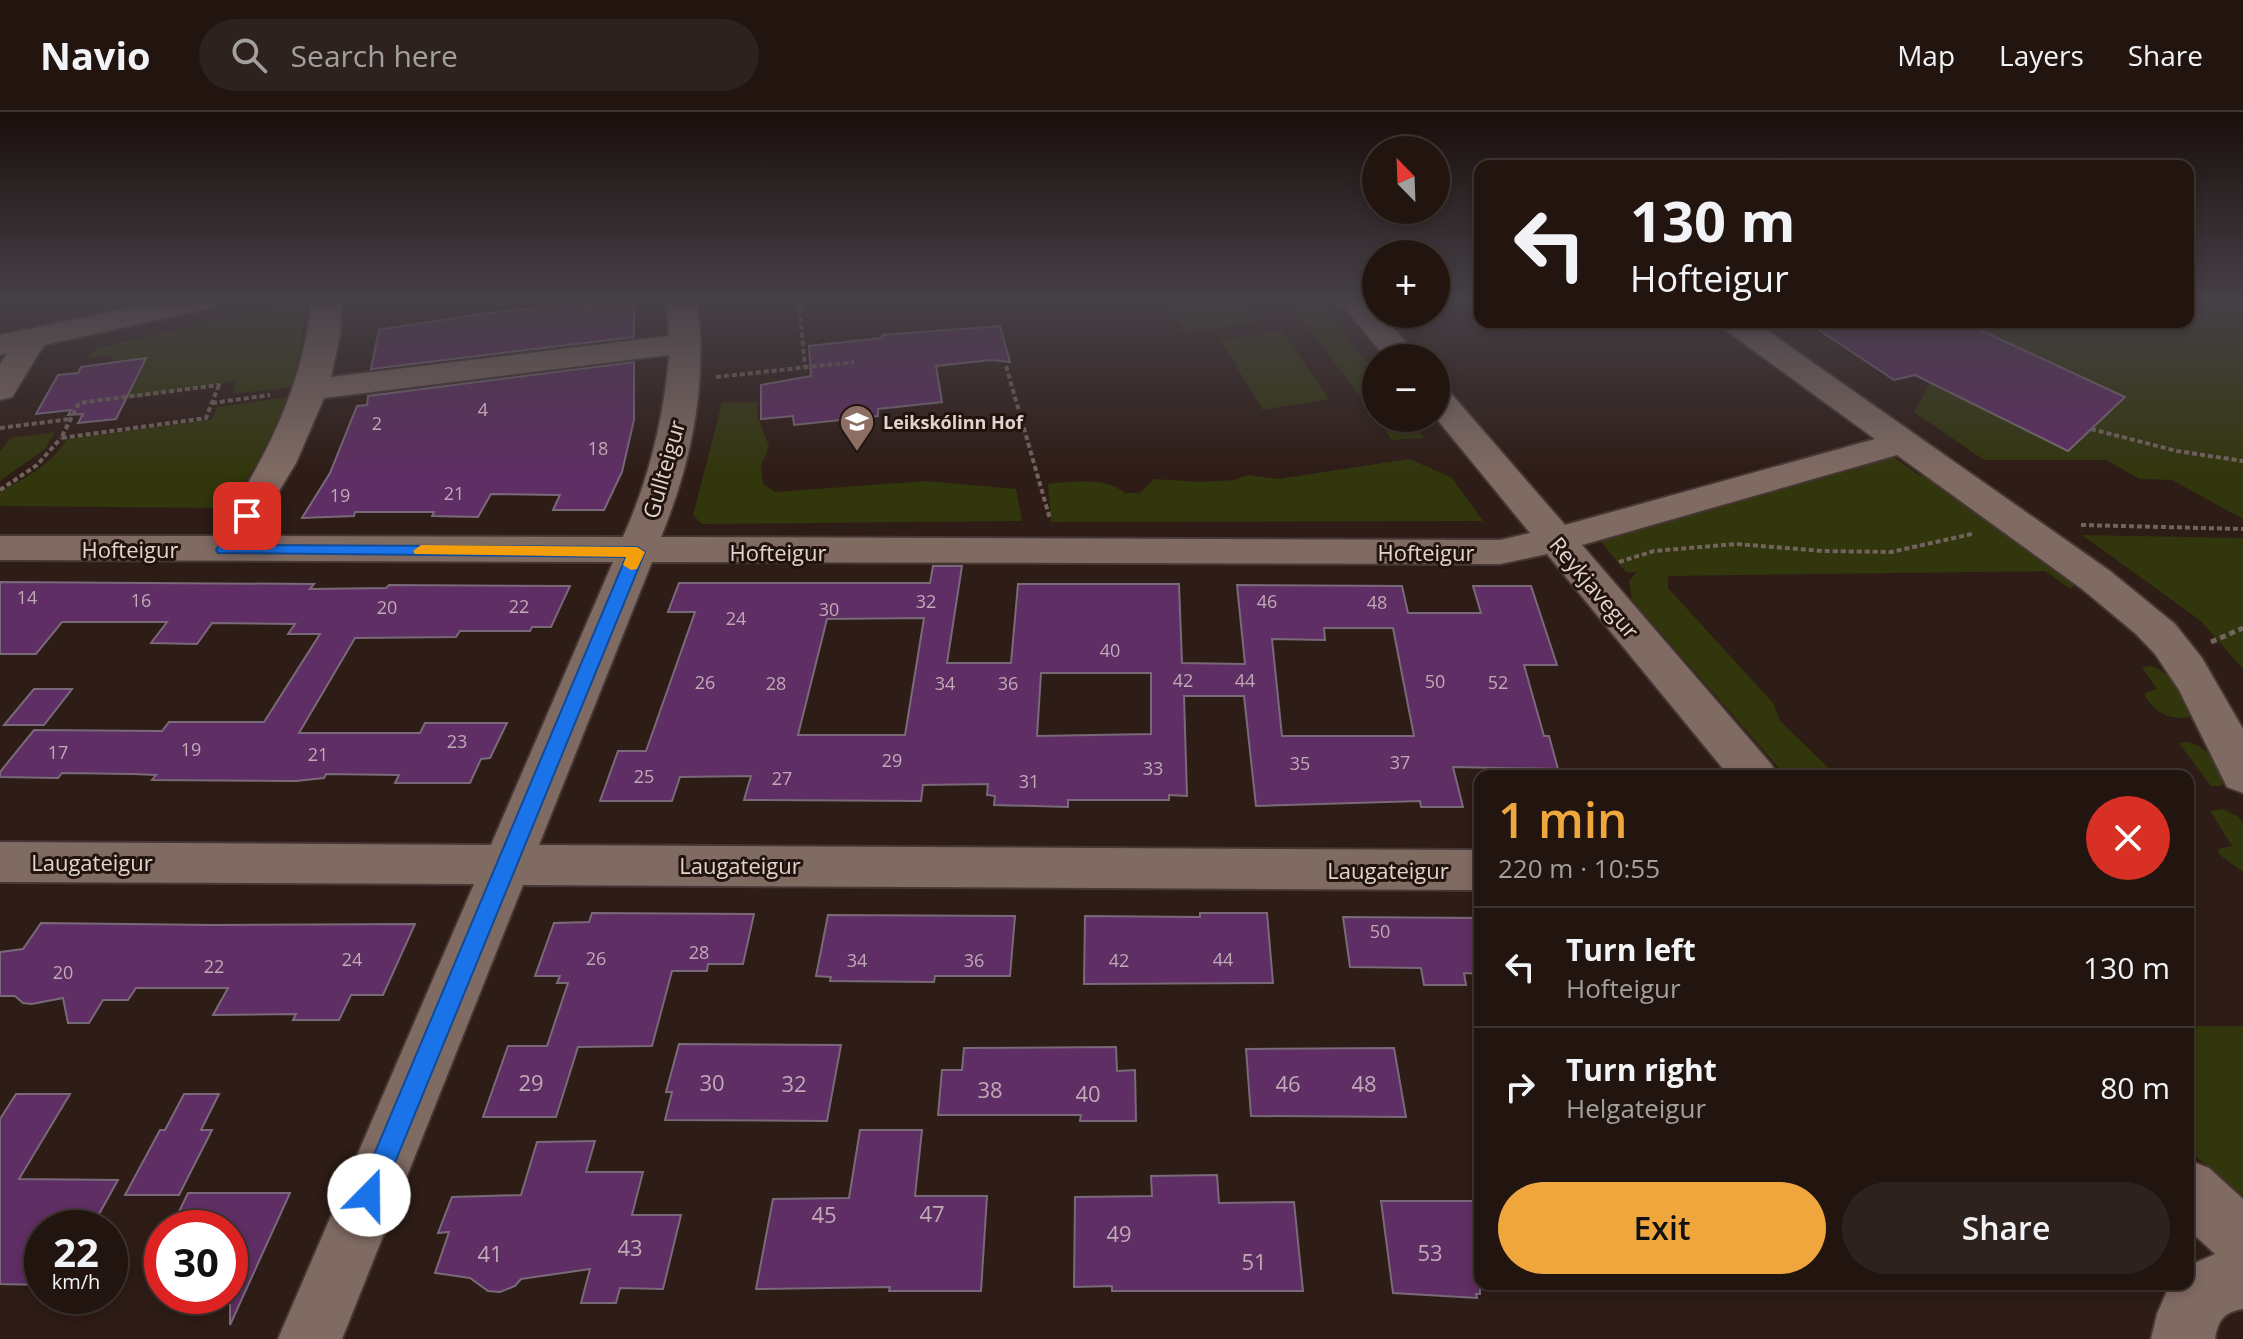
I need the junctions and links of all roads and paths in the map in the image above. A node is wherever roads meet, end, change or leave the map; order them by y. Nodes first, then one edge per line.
1 (20, 358) edge
2 (320, 358) edge
3 (557, 358) edge
4 (682, 358) edge
5 (759, 358) edge
6 (804, 358) edge
7 (1786, 358) edge
8 (854, 362) dead end
9 (1006, 366) dead end
10 (805, 368) junction
11 (0, 390) edge
12 (310, 390) junction
13 (212, 403) junction
14 (1450, 414) edge
15 (71, 419) junction
16 (0, 428) edge
17 (2091, 429) dead end
18 (61, 438) junction
19 (1903, 442) junction
20 (2243, 461) edge
21 (0, 490) edge
22 (2019, 525) junction
23 (2243, 529) edge
24 (1556, 540) junction
25 (0, 548) edge
26 (224, 550) junction
27 (637, 552) junction
28 (1056, 552) junction
29 (1617, 563) dead end
30 (2243, 628) edge
31 (2208, 643) dead end
32 (1750, 770) edge
33 (2243, 775) edge
34 (0, 862) edge
35 (507, 863) junction
36 (1474, 870) edge
37 (2194, 1194) edge
38 (2243, 1239) edge
39 (2243, 1278) edge
40 (2179, 1314) edge
41 (310, 1339) edge

1 - 11 street
2 - 12 street
3 - 12 street
4 - 27 street, Gullteigur
5 - 10 path
6 - 10 path
7 - 19 street
8 - 10 path
9 - 28 path
12 - 13 path
12 - 26 street
13 - 15 path
13 - 18 path
14 - 24 street, Reykjavegur
15 - 16 path
15 - 18 path
17 - 20 path
18 - 21 path
19 - 22 street
19 - 24 street, Hofteigur
22 - 23 path
22 - 29 path
22 - 33 street
24 - 28 street, Hofteigur
24 - 32 street, Reykjavegur
25 - 26 street, Hofteigur
26 - 27 street, Hofteigur
27 - 28 street, Hofteigur
27 - 35 street, Gullteigur
30 - 31 path
34 - 35 street, Laugateigur
35 - 36 street, Laugateigur
35 - 41 street, Gullteigur
37 - 38 street
39 - 40 street

